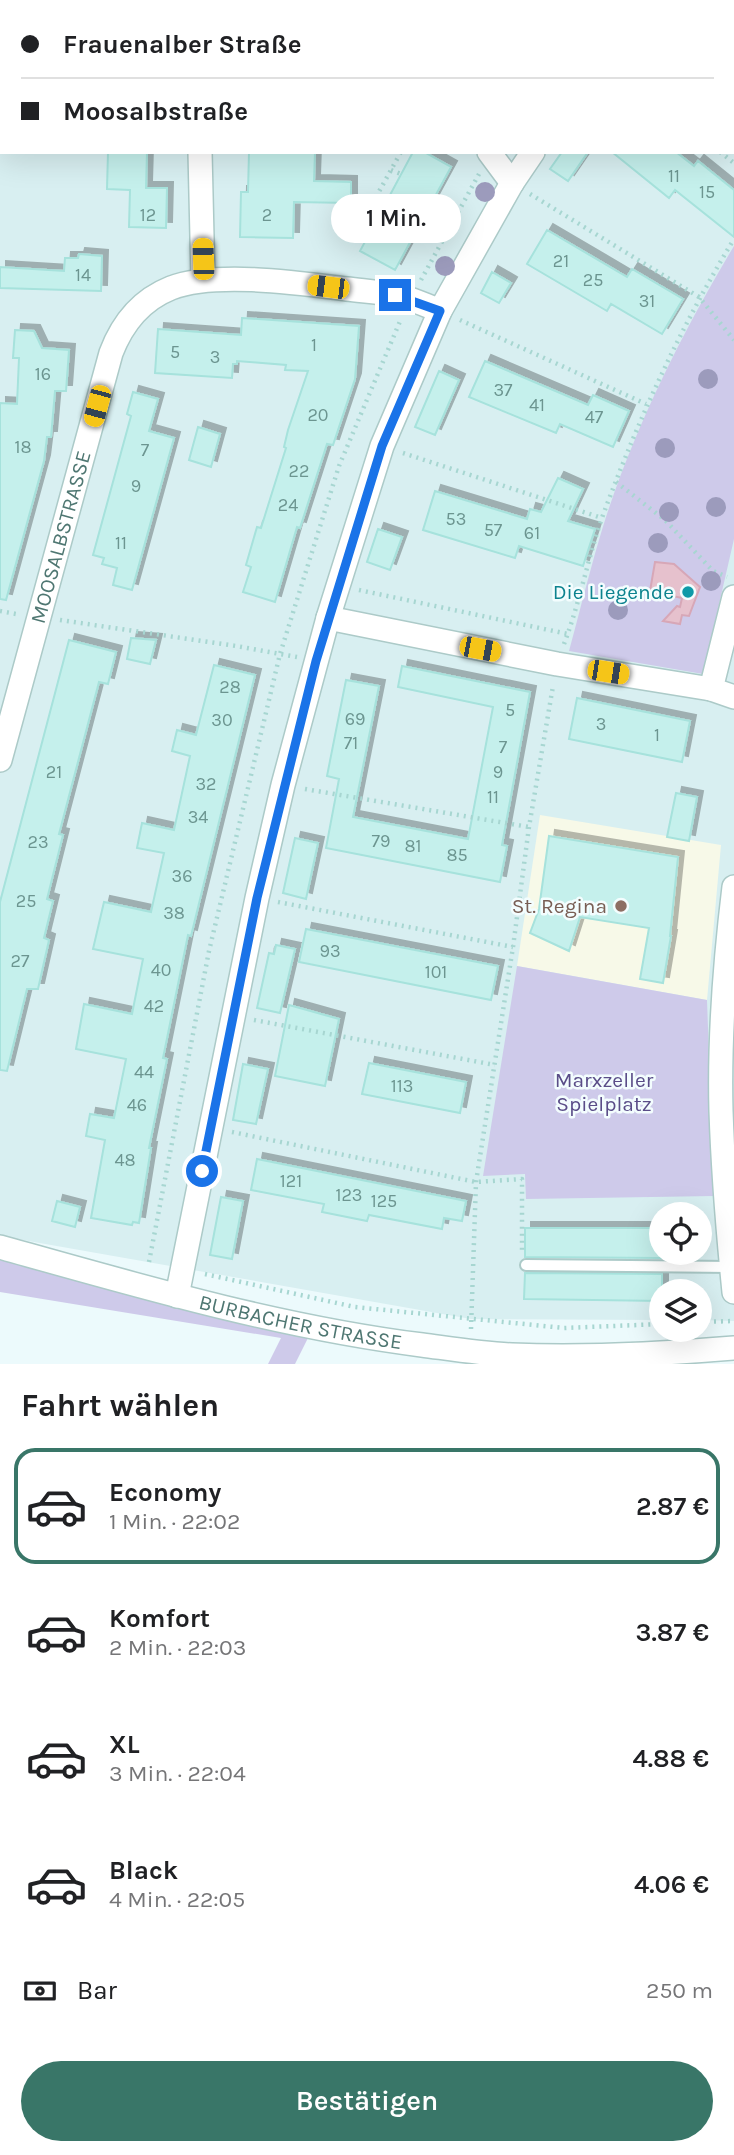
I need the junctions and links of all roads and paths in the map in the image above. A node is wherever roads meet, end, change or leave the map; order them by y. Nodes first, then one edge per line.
1 (200, 154) edge
2 (400, 154) edge
3 (490, 154) edge
4 (532, 154) edge
5 (391, 170) junction
6 (401, 174) dead end
7 (512, 183) junction
8 (371, 229) dead end
9 (734, 240) edge
10 (203, 280) junction
11 (699, 297) junction
12 (440, 311) junction
13 (734, 340) edge
14 (646, 404) junction
15 (382, 446) junction
16 (616, 482) junction
17 (602, 518) junction
18 (734, 580) edge
19 (338, 585) junction
20 (734, 597) edge
21 (0, 611) edge
22 (40, 617) junction
23 (328, 618) junction
24 (568, 634) junction
25 (316, 661) junction
26 (557, 664) junction
27 (710, 689) junction
28 (734, 697) edge
29 (0, 760) edge
30 (283, 785) junction
31 (529, 827) junction
32 (734, 887) edge
33 (257, 898) junction
34 (513, 947) junction
35 (232, 1016) junction
36 (495, 1065) junction
37 (211, 1128) junction
38 (476, 1182) junction
39 (0, 1247) edge
40 (137, 1259) dead end
41 (526, 1265) joint
42 (732, 1267) junction
43 (182, 1269) junction
44 (734, 1292) edge
45 (177, 1296) junction
46 (471, 1319) junction
47 (734, 1321) edge
48 (712, 1322) edge
49 (649, 1325) edge
50 (734, 1348) edge
51 (470, 1351) junction

1 - 10 street
2 - 5 path
3 - 7 street
4 - 7 street
5 - 6 path
5 - 8 path
7 - 11 path
7 - 12 street
9 - 11 path
10 - 12 street, MOOSALBSTRASSE
10 - 22 street, MOOSALBSTRASSE
11 - 13 path
11 - 14 path
12 - 14 path
12 - 15 street
14 - 16 path
15 - 17 path
15 - 19 street
16 - 17 path
16 - 18 path
17 - 24 path
19 - 23 street
19 - 24 path
20 - 27 street
21 - 22 path
22 - 25 path
22 - 29 street, MOOSALBSTRASSE
23 - 25 street
23 - 26 street
24 - 26 path
25 - 30 street
26 - 27 street
26 - 31 path
27 - 28 street
30 - 31 path
30 - 33 street
31 - 34 path
32 - 42 street
33 - 34 path
33 - 35 street
34 - 36 path
35 - 36 path
35 - 37 street
36 - 38 path
37 - 38 path
37 - 43 street
38 - 41 path
38 - 46 path
39 - 45 street, BURBACHER STRASSE
40 - 43 path
41 - 42 lane
42 - 44 street
43 - 45 street
43 - 46 path
45 - 51 street, BURBACHER STRASSE
46 - 49 path
46 - 51 path
47 - 48 path
50 - 51 street, BURBACHER STRASSE

